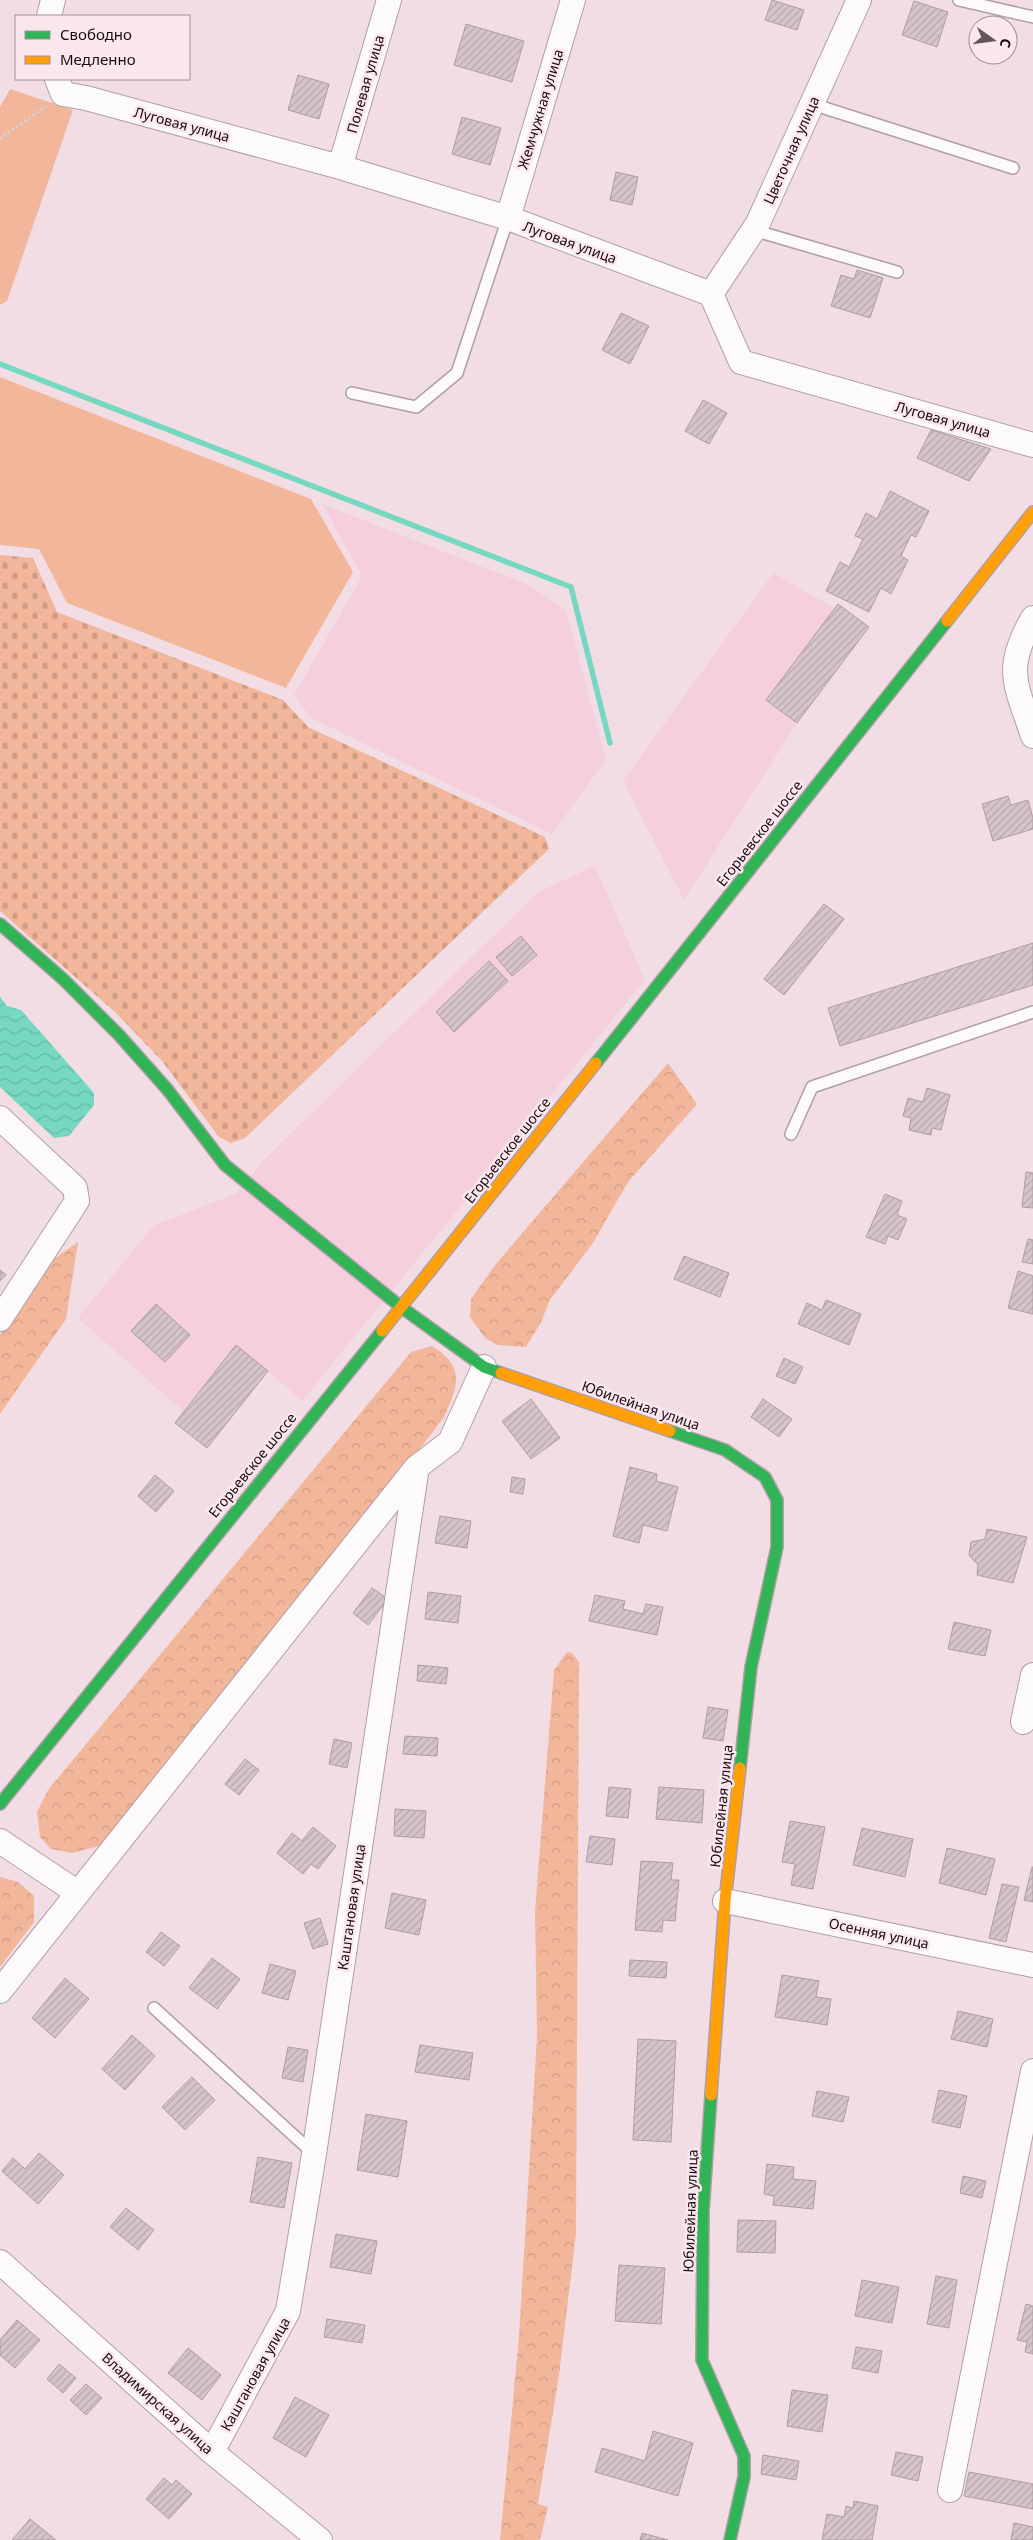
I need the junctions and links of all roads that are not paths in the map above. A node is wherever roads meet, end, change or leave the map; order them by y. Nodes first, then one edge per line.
1 (53, 0) edge
2 (389, 0) edge
3 (573, 0) edge
4 (859, 0) edge
5 (959, 0) edge
6 (49, 15) edge
7 (1033, 17) edge
8 (60, 87) edge
9 (812, 104) junction
10 (340, 167) junction
11 (1013, 168) dead end
12 (508, 218) junction
13 (753, 230) junction
14 (897, 272) dead end
15 (711, 294) junction
16 (352, 393) dead end
17 (1033, 445) edge
18 (1029, 526) edge
19 (1033, 618) edge
20 (1033, 736) edge
21 (0, 924) edge
22 (1033, 1012) edge
23 (0, 1118) edge
24 (791, 1134) dead end
25 (400, 1306) junction
26 (0, 1318) edge
27 (484, 1367) junction
28 (417, 1467) junction
29 (1033, 1675) edge
30 (1023, 1722) dead end
31 (0, 1804) edge
32 (0, 1841) edge
33 (78, 1893) junction
34 (726, 1901) junction
35 (1033, 1965) edge
36 (0, 1991) edge
37 (154, 2008) dead end
38 (1033, 2071) edge
39 (314, 2154) junction
40 (0, 2262) edge
41 (212, 2452) junction
42 (950, 2490) dead end
43 (320, 2540) edge
44 (730, 2540) edge

1 - 6 street
2 - 10 street, Полевая улица
3 - 12 street, Жемчужная улица
4 - 9 street, Цветочная улица
5 - 7 lane
8 - 10 street, Луговая улица
9 - 11 lane
9 - 13 street, Цветочная улица
10 - 12 street, Луговая улица
12 - 15 street, Луговая улица
12 - 16 lane
13 - 14 lane
13 - 15 street, Цветочная улица
15 - 17 street, Луговая улица
18 - 25 street, Егорьевское шоссе
19 - 20 street
21 - 25 street, Юбилейная улица
22 - 24 lane
23 - 26 street
25 - 27 street, Юбилейная улица
25 - 31 street, Егорьевское шоссе
27 - 28 street
27 - 34 street, Юбилейная улица
28 - 33 street
28 - 39 street, Каштановая улица
29 - 30 street
32 - 33 street
33 - 36 street
34 - 35 street, Осенняя улица
34 - 44 street, Юбилейная улица
37 - 39 lane
38 - 42 street
39 - 41 street, Каштановая улица
40 - 41 street, Владимирская улица
41 - 43 street, Владимирская улица

